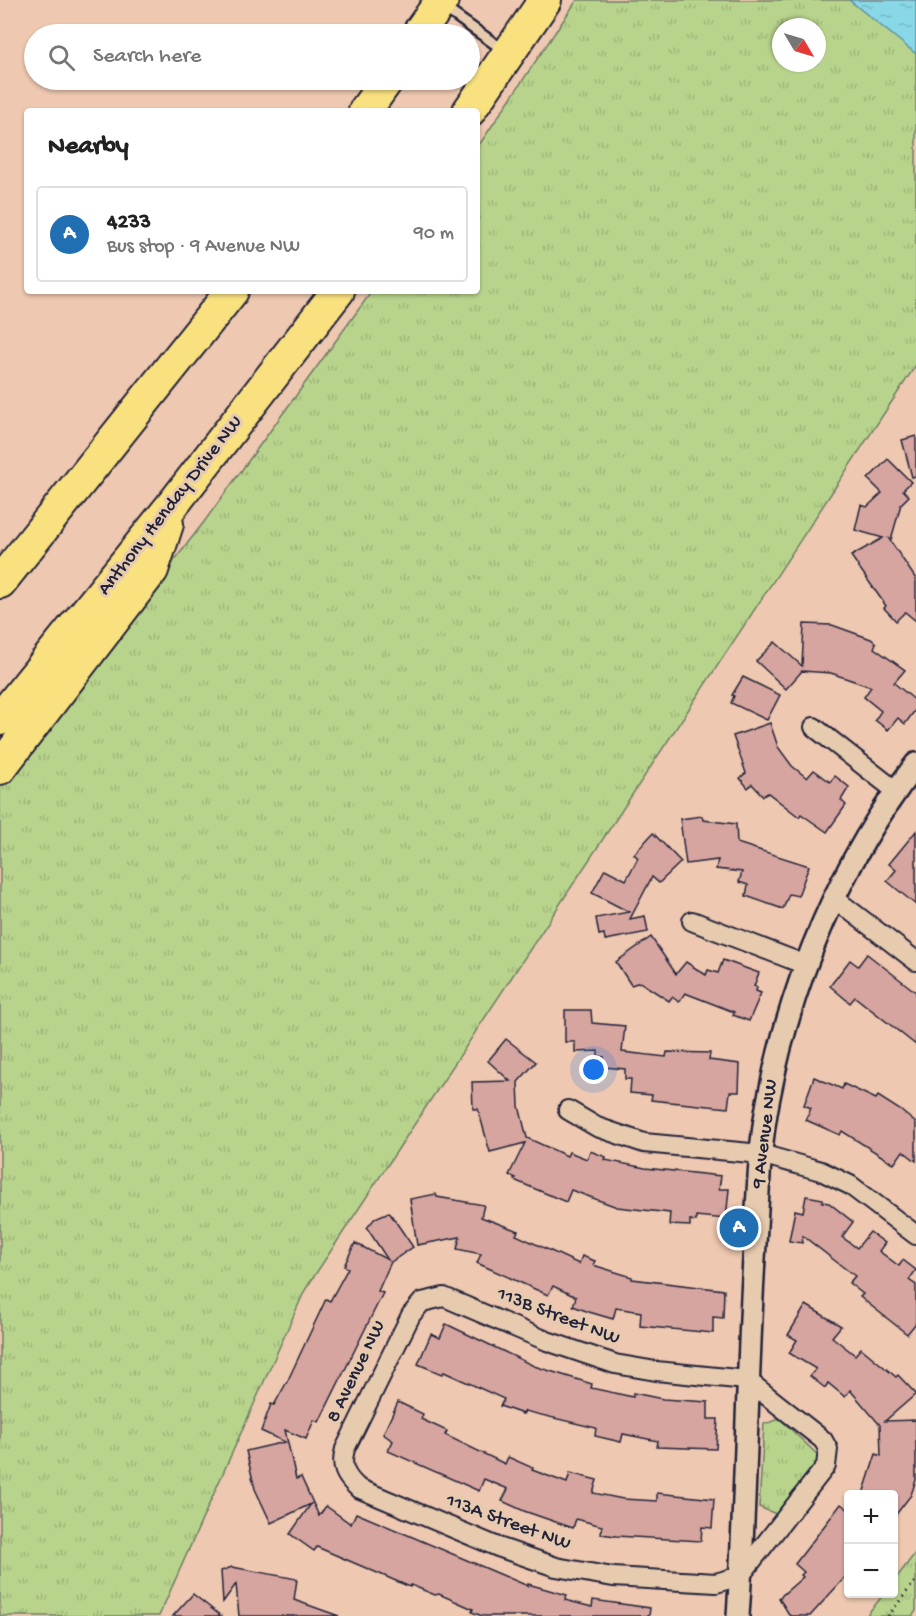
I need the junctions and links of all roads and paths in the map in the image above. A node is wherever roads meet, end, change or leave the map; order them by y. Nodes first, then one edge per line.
1 (544, 0) edge
2 (441, 2) edge
3 (425, 24) edge
4 (470, 24) edge
5 (480, 32) edge
6 (509, 54) junction
7 (380, 90) edge
8 (366, 108) edge
9 (471, 108) edge
10 (230, 294) edge
11 (336, 294) edge
12 (212, 317) junction
13 (174, 503) junction
14 (0, 548) edge
15 (0, 582) edge
16 (0, 719) edge
17 (814, 727) dead end
18 (916, 764) edge
19 (0, 768) edge
20 (896, 791) junction
21 (835, 899) junction
22 (692, 921) dead end
23 (916, 961) edge
24 (806, 965) junction
25 (568, 1110) dead end
26 (760, 1154) junction
27 (916, 1235) edge
28 (428, 1299) joint
29 (747, 1380) junction
30 (344, 1473) joint
31 (740, 1576) junction
32 (916, 1580) edge
33 (738, 1616) edge
34 (888, 1616) edge

1 - 6 highway
2 - 3 highway
2 - 4 lane
5 - 6 lane
6 - 9 highway
7 - 8 highway
10 - 12 highway
11 - 13 highway, Anthony Henday Drive NW
12 - 14 highway
12 - 15 highway
13 - 16 highway, Anthony Henday Drive NW
13 - 19 highway
17 - 20 street
18 - 20 street, 9 Avenue NW
20 - 21 street, 9 Avenue NW
21 - 23 street
21 - 24 street, 9 Avenue NW
22 - 24 street
24 - 26 street, 9 Avenue NW
25 - 26 street
26 - 27 street
26 - 29 street, 9 Avenue NW
28 - 29 street, 113B Street NW
28 - 30 street, 8 Avenue NW
29 - 31 street, 9 Avenue NW
29 - 31 street
30 - 31 street, 113A Street NW
31 - 33 street, 9 Avenue NW
32 - 34 path

